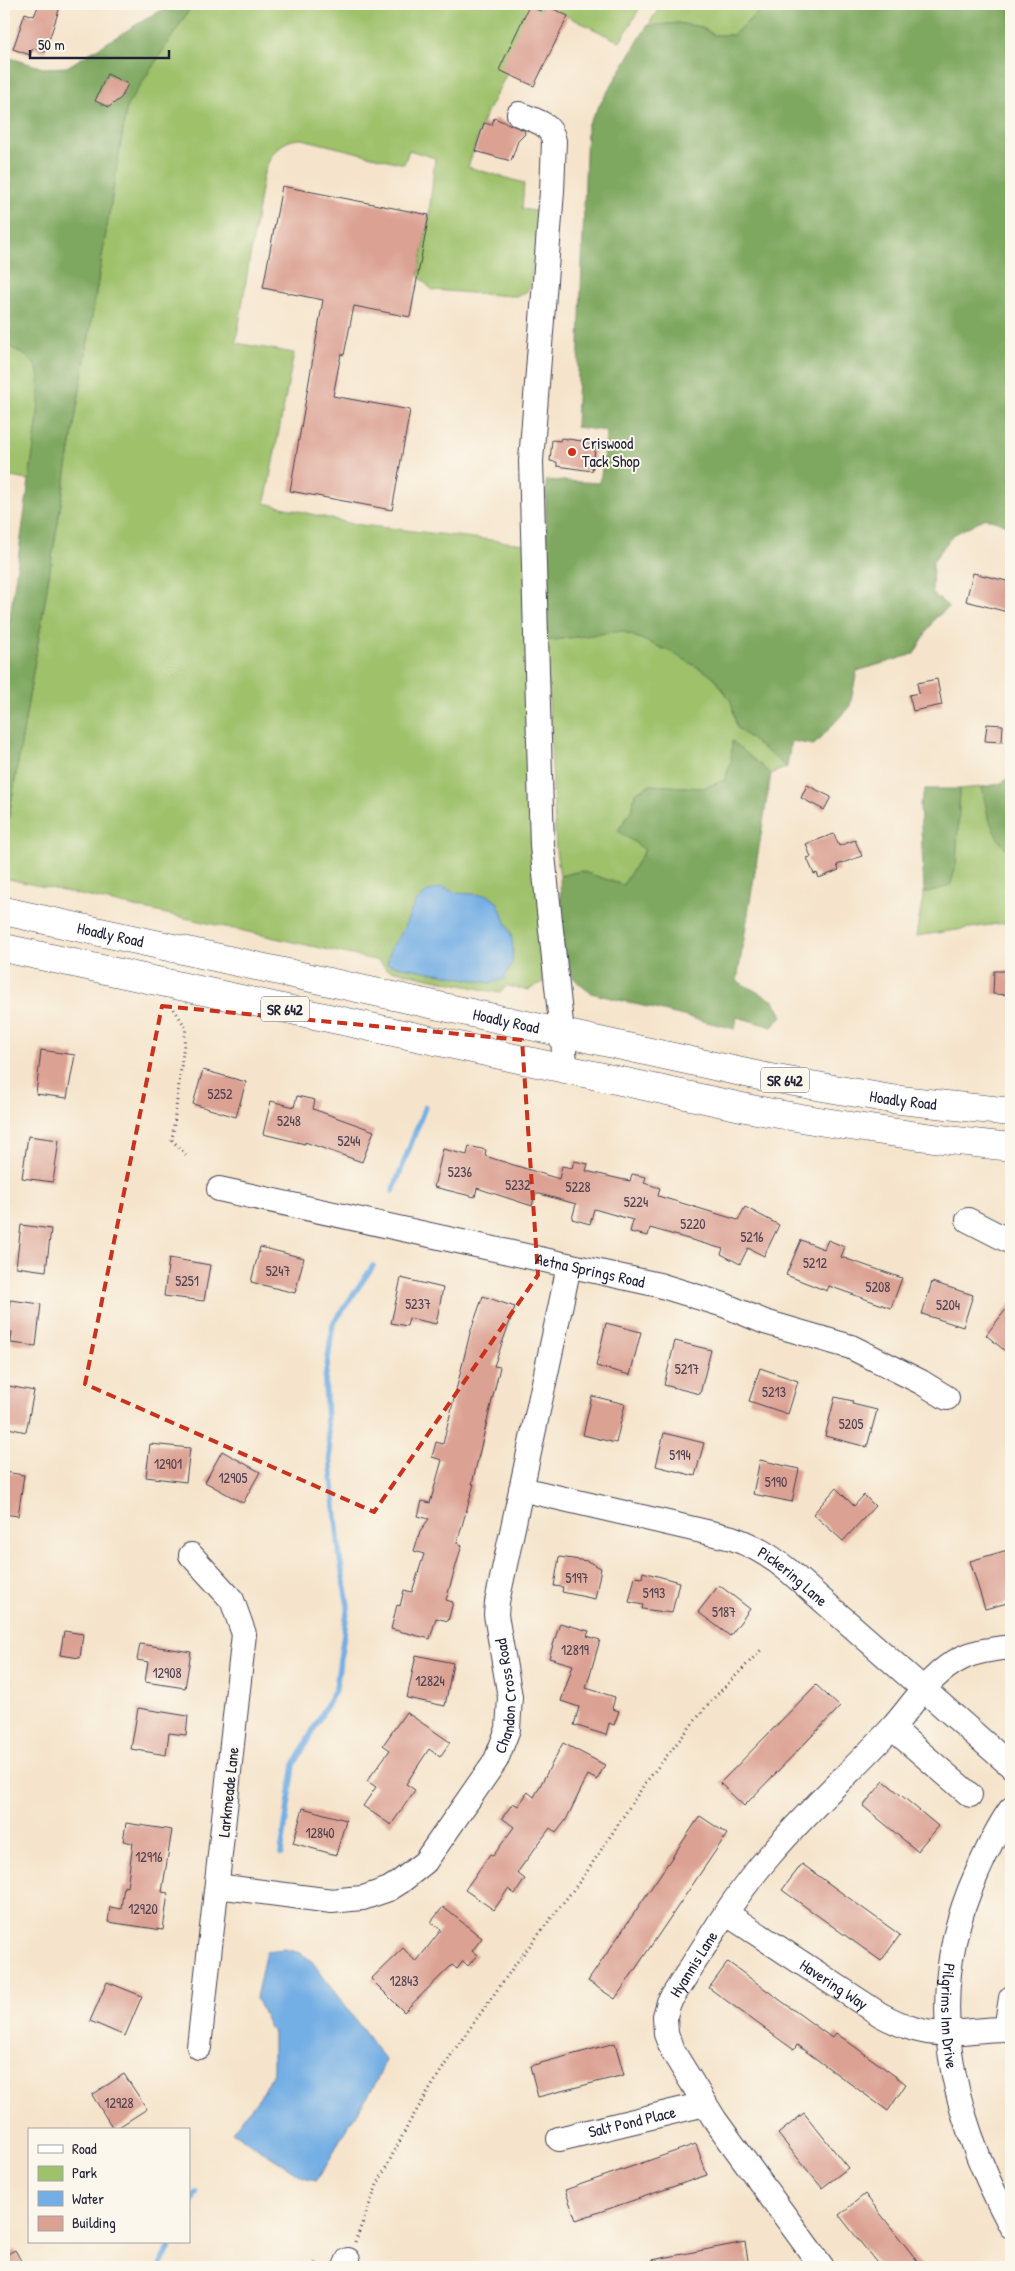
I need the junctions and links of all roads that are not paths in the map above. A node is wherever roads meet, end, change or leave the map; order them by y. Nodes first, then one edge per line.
1 (518, 114) dead end
2 (4, 911) edge
3 (4, 948) edge
4 (562, 1034) junction
5 (566, 1070) junction
6 (1011, 1112) edge
7 (1011, 1147) edge
8 (219, 1189) dead end
9 (968, 1220) dead end
10 (1011, 1242) edge
11 (569, 1266) junction
12 (947, 1398) dead end
13 (521, 1489) junction
14 (191, 1555) dead end
15 (1011, 1646) edge
16 (924, 1690) junction
17 (892, 1728) junction
18 (1011, 1766) edge
19 (970, 1795) dead end
20 (1011, 1809) edge
21 (217, 1886) junction
22 (727, 1914) junction
23 (1011, 1998) edge
24 (1008, 2029) edge
25 (947, 2034) junction
26 (199, 2047) dead end
27 (705, 2104) junction
28 (559, 2139) dead end
29 (1011, 2226) edge
30 (822, 2267) edge

1 - 4 street
2 - 4 main road, Hoadly Road / SR 642
3 - 5 main road, SR 642
4 - 5 street
4 - 6 main road, Hoadly Road / SR 642
5 - 7 main road, SR 642
8 - 11 street, Aetna Springs Road
9 - 10 street
11 - 12 street, Aetna Springs Road
11 - 13 street, Chandon Cross Road
13 - 16 street, Pickering Lane
13 - 21 street, Chandon Cross Road
14 - 21 street, Larkmeade Lane
15 - 16 street, Hyannis Lane
16 - 17 street, Hyannis Lane
16 - 18 street, Pickering Lane
17 - 19 street
17 - 22 street, Hyannis Lane
20 - 25 street, Pilgrims Inn Drive
21 - 26 street, Larkmeade Lane
22 - 25 street, Havering Way
22 - 27 street, Hyannis Lane
23 - 24 street
24 - 25 street, Havering Way
25 - 29 street, Pilgrims Inn Drive
27 - 28 street, Salt Pond Place
27 - 30 street, Hyannis Lane

